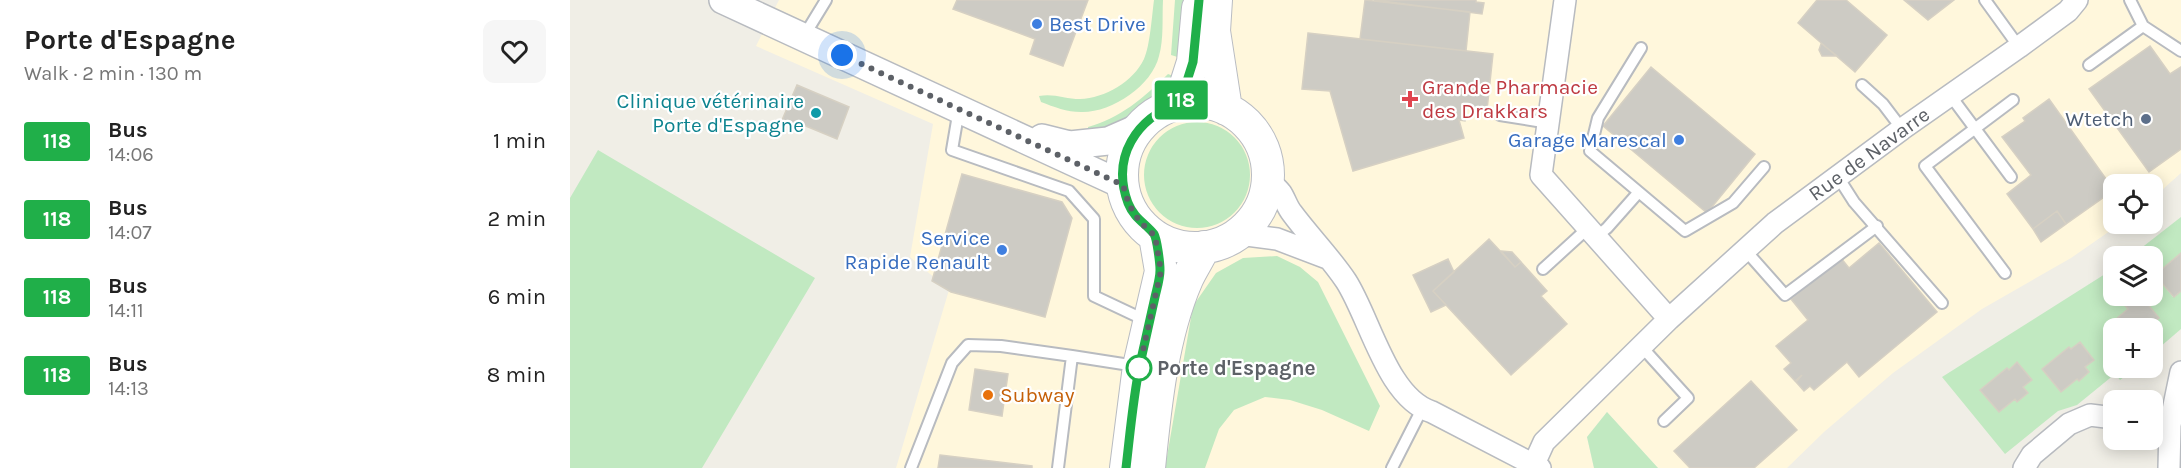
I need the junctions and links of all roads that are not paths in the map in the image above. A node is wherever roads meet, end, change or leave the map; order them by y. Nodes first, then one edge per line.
1 (723, 0) edge
2 (826, 0) edge
3 (1199, 0) edge
4 (1216, 0) edge
5 (1565, 0) edge
6 (1985, 0) edge
7 (2077, 0) edge
8 (2130, 0) edge
9 (2144, 26) junction
10 (803, 38) junction
11 (2019, 47) junction
12 (1641, 48) dead end
13 (2181, 51) edge
14 (2089, 65) dead end
15 (1862, 85) dead end
16 (1950, 95) junction
17 (2013, 100) dead end
18 (1180, 103) junction
19 (959, 109) junction
20 (1226, 109) junction
21 (1500, 115) dead end
22 (1549, 123) junction
23 (1140, 127) junction
24 (1902, 129) junction
25 (1975, 129) junction
26 (1005, 130) junction
27 (1764, 167) dead end
28 (1838, 177) junction
29 (2012, 177) dead end
30 (1268, 180) junction
31 (1123, 185) junction
32 (1638, 193) junction
33 (1877, 226) junction
34 (1592, 232) junction
35 (1239, 234) junction
36 (1155, 236) junction
37 (1204, 247) junction
38 (1746, 251) junction
39 (1328, 258) junction
40 (1543, 269) dead end
41 (2005, 273) dead end
42 (1942, 303) dead end
43 (1669, 319) junction
44 (1149, 322) junction
45 (1641, 346) junction
46 (1072, 356) junction
47 (1139, 366) junction
48 (2181, 372) edge
49 (1422, 409) junction
50 (2103, 417) edge
51 (2163, 419) edge
52 (1664, 421) dead end
53 (2163, 435) edge
54 (1537, 466) edge
55 (911, 468) edge
56 (1058, 468) edge
57 (1126, 468) edge
58 (1149, 468) edge
59 (1392, 468) edge
60 (2024, 468) edge
61 (2169, 468) edge

1 - 10 street
2 - 10 lane
3 - 18 main road
4 - 20 main road
5 - 22 street
6 - 11 lane
7 - 11 street, Rue de Navarre
8 - 9 lane
9 - 13 lane
9 - 14 lane
10 - 19 street
11 - 16 street, Rue de Navarre
12 - 32 lane
15 - 24 lane
16 - 24 street, Rue de Navarre
16 - 25 lane
17 - 25 lane
18 - 20 main road
18 - 23 main road
19 - 26 street
19 - 44 lane
20 - 30 main road
21 - 22 lane
22 - 34 street
23 - 26 street
23 - 31 main road
24 - 28 street, Rue de Navarre
25 - 29 lane
25 - 41 lane
26 - 31 street
27 - 32 lane
28 - 33 lane
28 - 38 street, Rue de Navarre
30 - 35 main road
30 - 39 street
31 - 36 main road
32 - 34 lane
33 - 38 lane
33 - 42 lane
34 - 40 lane
34 - 43 street
35 - 37 main road
35 - 39 street
36 - 37 main road
36 - 44 main road
37 - 58 main road
38 - 43 street, Rue de Navarre
39 - 49 street
43 - 45 street, Rue de Navarre
44 - 47 main road
45 - 52 lane
45 - 54 street, Rue de Navarre
46 - 47 lane
46 - 55 lane
46 - 56 lane
47 - 57 main road
48 - 51 street
49 - 54 street
49 - 59 lane
50 - 60 street
53 - 61 street

